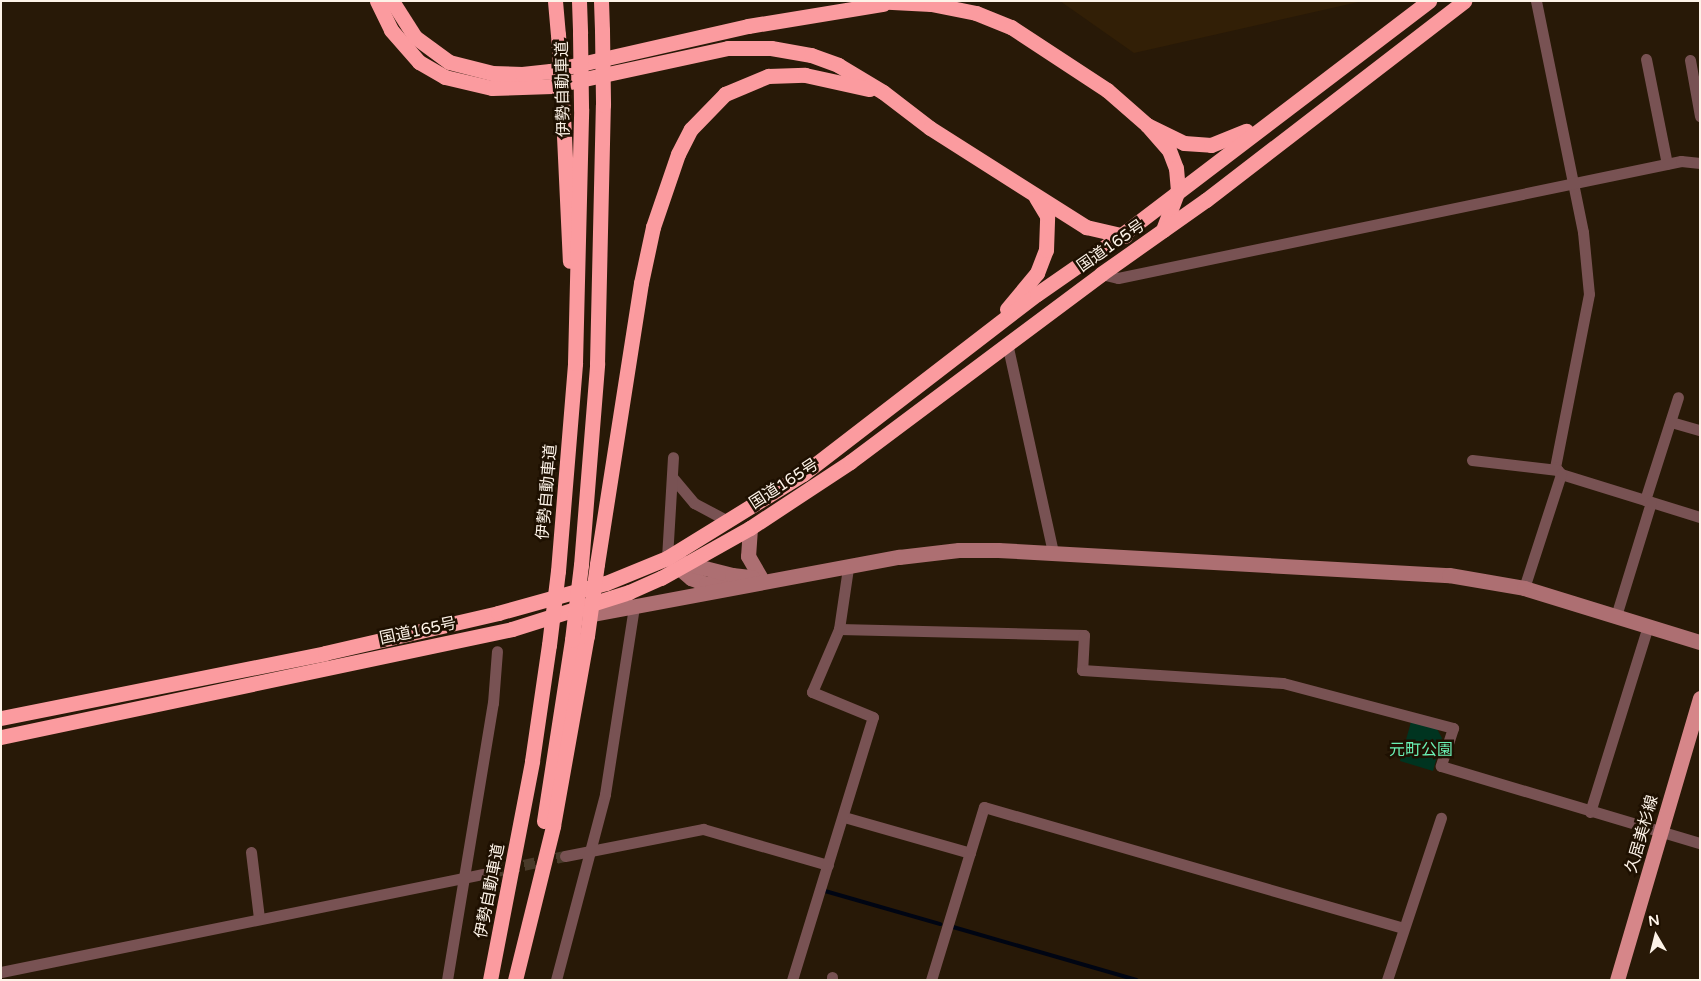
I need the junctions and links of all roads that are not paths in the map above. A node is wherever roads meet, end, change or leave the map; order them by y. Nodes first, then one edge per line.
1 (377, 1) edge
2 (392, 1) edge
3 (555, 1) edge
4 (579, 1) edge
5 (601, 1) edge
6 (873, 1) edge
7 (1429, 1) edge
8 (1464, 1) edge
9 (1536, 1) edge
10 (890, 3) junction
11 (1355, 57) junction
12 (1646, 59) dead end
13 (1690, 60) dead end
14 (882, 92) junction
15 (1700, 116) edge
16 (1147, 125) junction
17 (1700, 163) edge
18 (1667, 164) junction
19 (1573, 183) junction
20 (1178, 190) junction
21 (1035, 196) junction
22 (1163, 231) junction
23 (1119, 236) junction
24 (1100, 274) junction
25 (982, 338) junction
26 (1007, 343) junction
27 (575, 363) junction
28 (1678, 397) dead end
29 (1671, 422) junction
30 (1699, 430) edge
31 (673, 457) dead end
32 (1472, 460) dead end
33 (1559, 472) junction
34 (673, 478) junction
35 (1648, 501) junction
36 (1700, 517) edge
37 (728, 520) junction
38 (750, 528) junction
39 (1053, 553) junction
40 (667, 558) junction
41 (684, 566) junction
42 (848, 568) junction
43 (760, 577) junction
44 (743, 584) junction
45 (1524, 588) junction
46 (634, 607) junction
47 (1616, 616) junction
48 (1648, 626) junction
49 (512, 629) junction
50 (839, 629) junction
51 (1700, 642) edge
52 (497, 651) dead end
53 (1700, 698) edge
54 (1, 718) edge
55 (1, 737) edge
56 (1590, 812) junction
57 (844, 817) junction
58 (1441, 818) dead end
59 (1661, 832) junction
60 (1700, 843) edge
61 (251, 852) dead end
62 (590, 852) junction
63 (970, 853) junction
64 (564, 856) tunnel mouth
65 (828, 865) junction
66 (492, 872) tunnel mouth
67 (465, 878) junction
68 (259, 918) junction
69 (1403, 928) junction
70 (1, 972) edge
71 (447, 980) edge
72 (490, 980) edge
73 (514, 980) edge
74 (556, 980) edge
75 (792, 980) edge
76 (931, 980) edge
77 (1387, 980) edge
78 (1617, 980) edge

1 - 14 highway
2 - 10 highway
3 - 27 highway, bridge
4 - 27 highway, 伊勢自動車道, bridge
5 - 73 highway, bridge
6 - 10 highway
7 - 11 highway, 国道165号
8 - 22 highway, 国道165号
9 - 19 street
10 - 16 highway
11 - 16 highway
11 - 20 highway, 国道165号
12 - 18 street
13 - 15 street
14 - 21 highway
14 - 73 highway, bridge
16 - 20 highway
17 - 18 street
18 - 19 street
19 - 24 street
19 - 33 street
20 - 22 highway
20 - 23 highway, 国道165号
21 - 23 highway
21 - 25 highway
22 - 23 highway
22 - 24 highway, 国道165号
23 - 25 highway, 国道165号
24 - 26 highway, 国道165号
25 - 37 highway, 国道165号
26 - 38 highway, 国道165号
26 - 39 street
27 - 72 highway, 伊勢自動車道, bridge
28 - 29 street
29 - 30 street
29 - 35 street
31 - 34 street
32 - 33 street
33 - 35 street
33 - 45 street
34 - 37 street
34 - 40 street
35 - 36 street
35 - 47 street
37 - 40 highway, 国道165号
38 - 41 highway, 国道165号
38 - 43 street
39 - 42 street
39 - 45 street
40 - 41 street
40 - 54 highway, 国道165号
41 - 43 street
41 - 44 street
41 - 49 highway, 国道165号
42 - 43 street
42 - 44 street
42 - 50 street
44 - 46 street
45 - 47 street
46 - 49 street
46 - 62 street
47 - 48 street
48 - 51 street
48 - 56 street
49 - 55 highway, 国道165号
50 - 56 street
50 - 57 street
52 - 67 street
53 - 59 main road, 久居美杉線
56 - 59 street
57 - 63 street
57 - 65 street
58 - 69 street
59 - 60 street
59 - 78 main road, 久居美杉線
61 - 68 street
62 - 64 street
62 - 65 street
62 - 74 street
63 - 69 street
63 - 76 street
65 - 75 street
66 - 67 street
67 - 68 street
67 - 71 street
68 - 70 street
69 - 77 street

